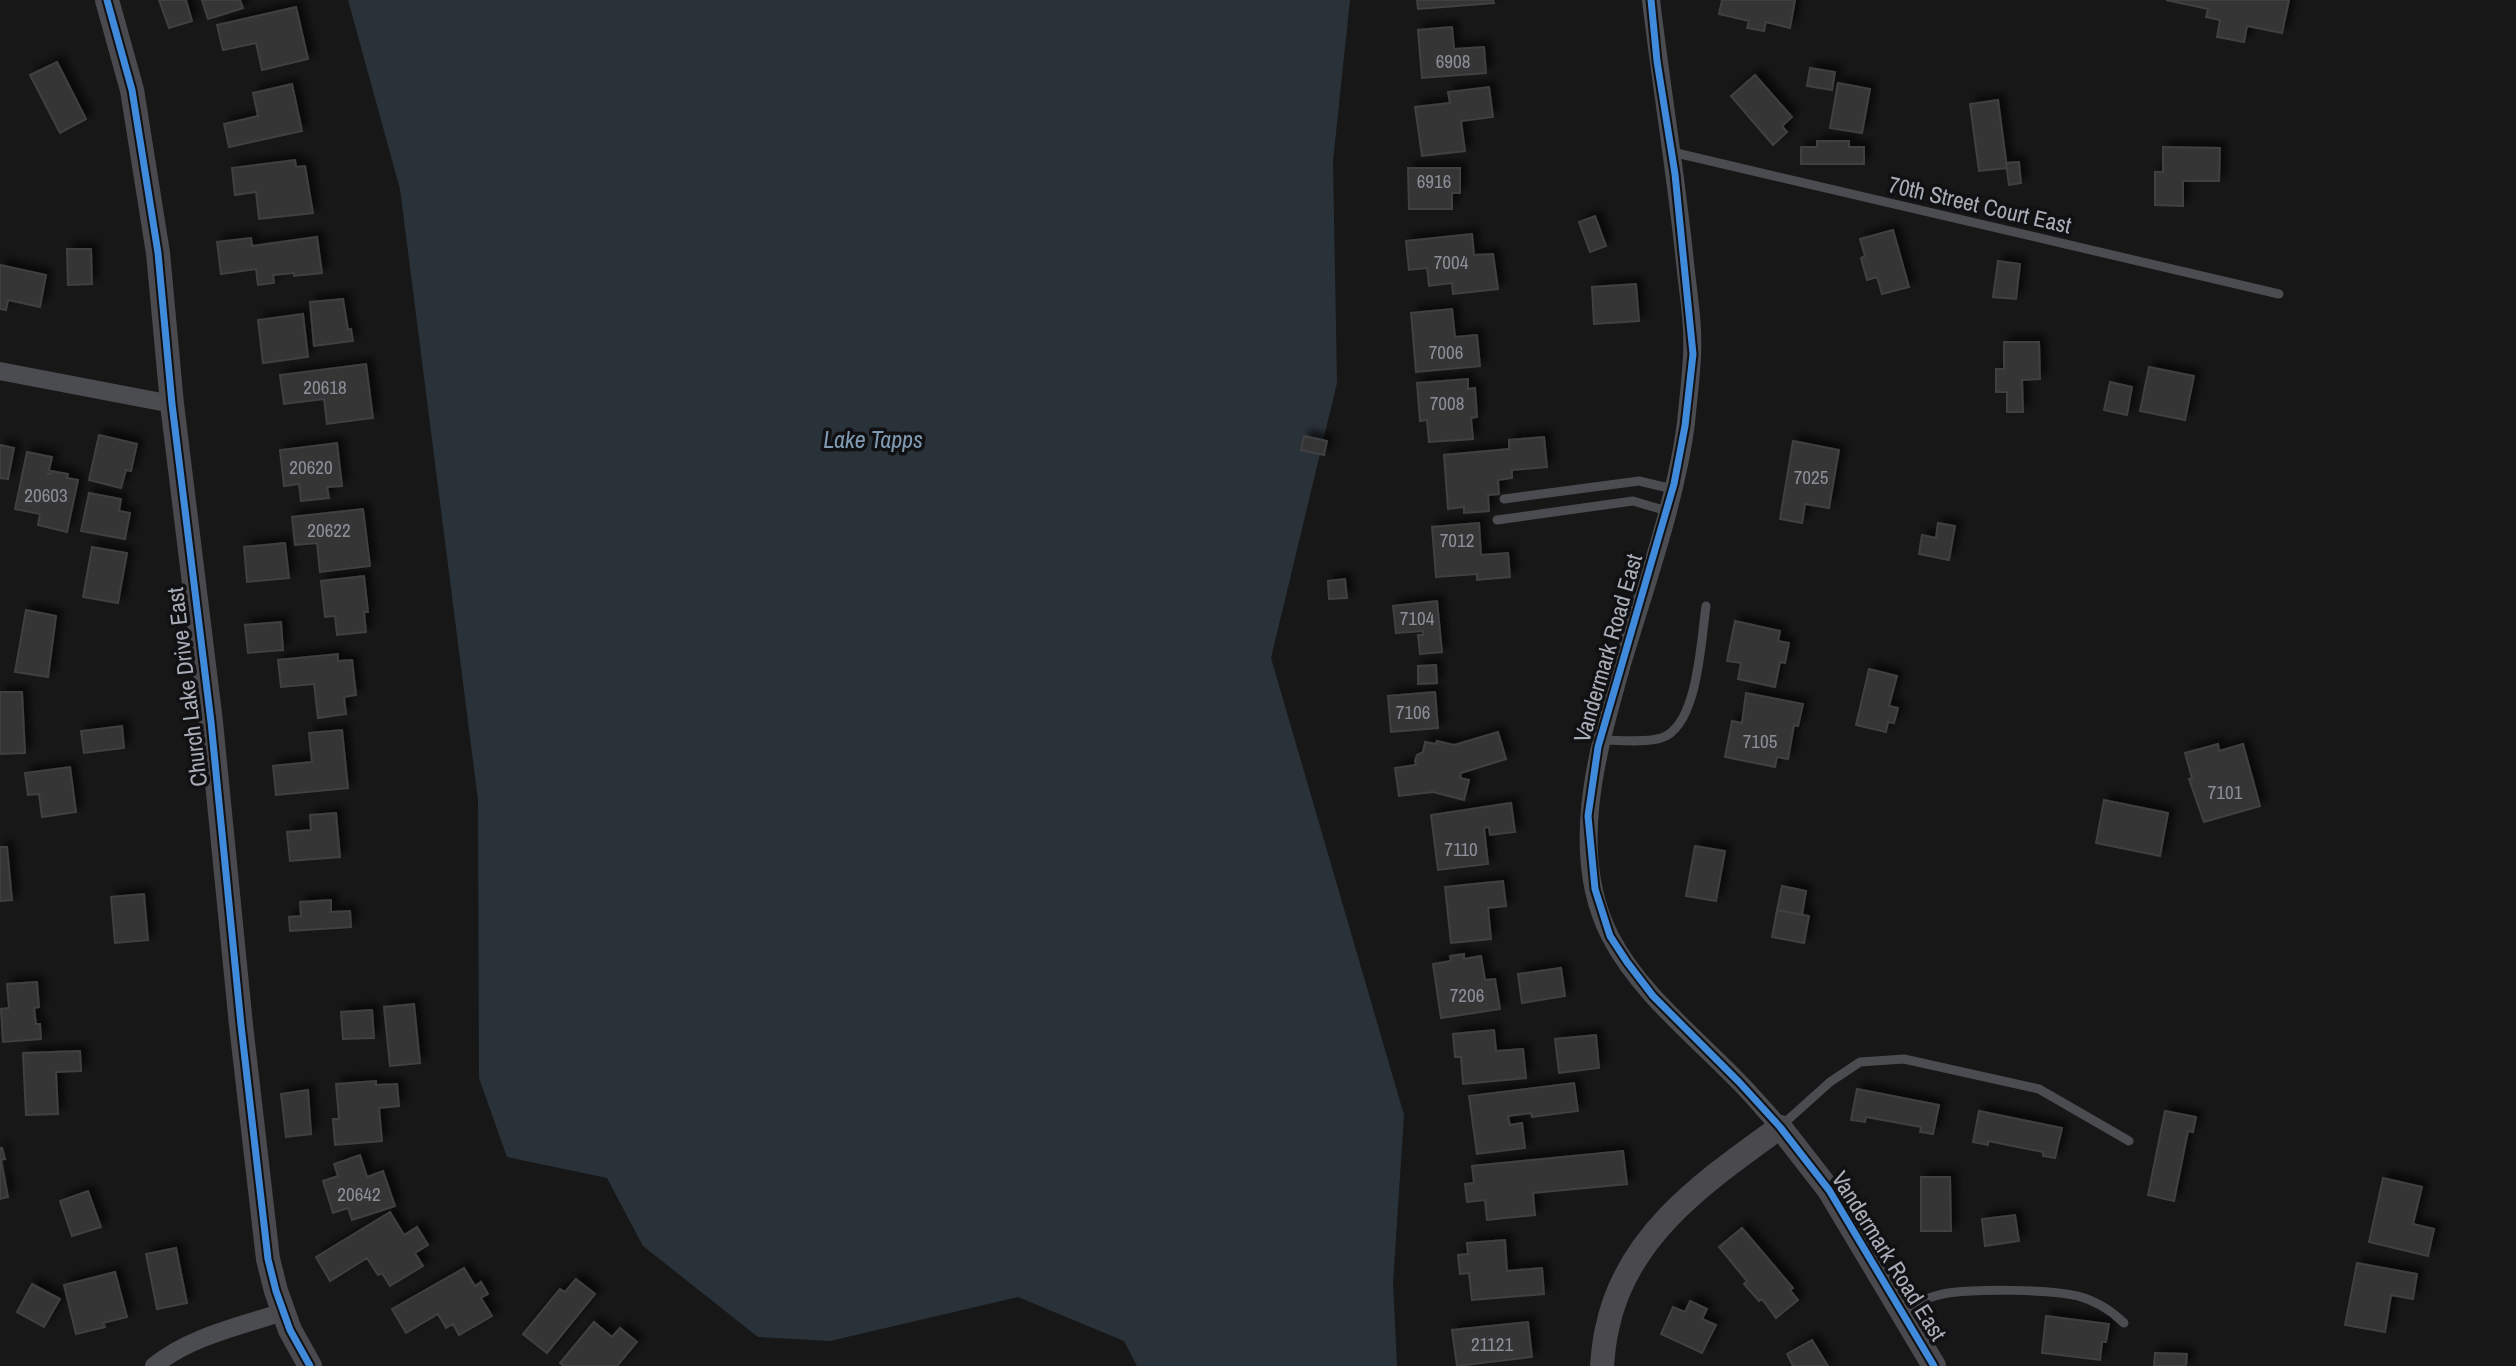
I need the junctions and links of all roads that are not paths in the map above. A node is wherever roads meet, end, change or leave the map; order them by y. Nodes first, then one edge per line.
1 (107, 0) edge
2 (1651, 0) edge
3 (1672, 152) junction
4 (2280, 294) dead end
5 (0, 371) edge
6 (172, 404) junction
7 (1673, 489) junction
8 (1504, 499) dead end
9 (1667, 511) junction
10 (1497, 520) dead end
11 (1706, 606) dead end
12 (1600, 740) junction
13 (1780, 1127) junction
14 (2129, 1140) dead end
15 (1900, 1308) junction
16 (283, 1312) junction
17 (2124, 1323) dead end
18 (154, 1366) edge
19 (310, 1366) edge
20 (1602, 1366) edge
21 (1934, 1366) edge

1 - 6 street, Church Lake Drive East
2 - 3 street, Vandermark Road East
3 - 4 lane, 70th Street Court East
3 - 7 street, Vandermark Road East
5 - 6 street
6 - 16 street, Church Lake Drive East
7 - 8 lane
7 - 9 street, Vandermark Road East
9 - 10 lane
9 - 12 street, Vandermark Road East
11 - 12 lane
12 - 13 street, Vandermark Road East
13 - 14 lane
13 - 15 street, Vandermark Road East
13 - 20 street
15 - 17 lane
15 - 21 street, Vandermark Road East
16 - 18 street
16 - 19 street, Church Lake Drive East

